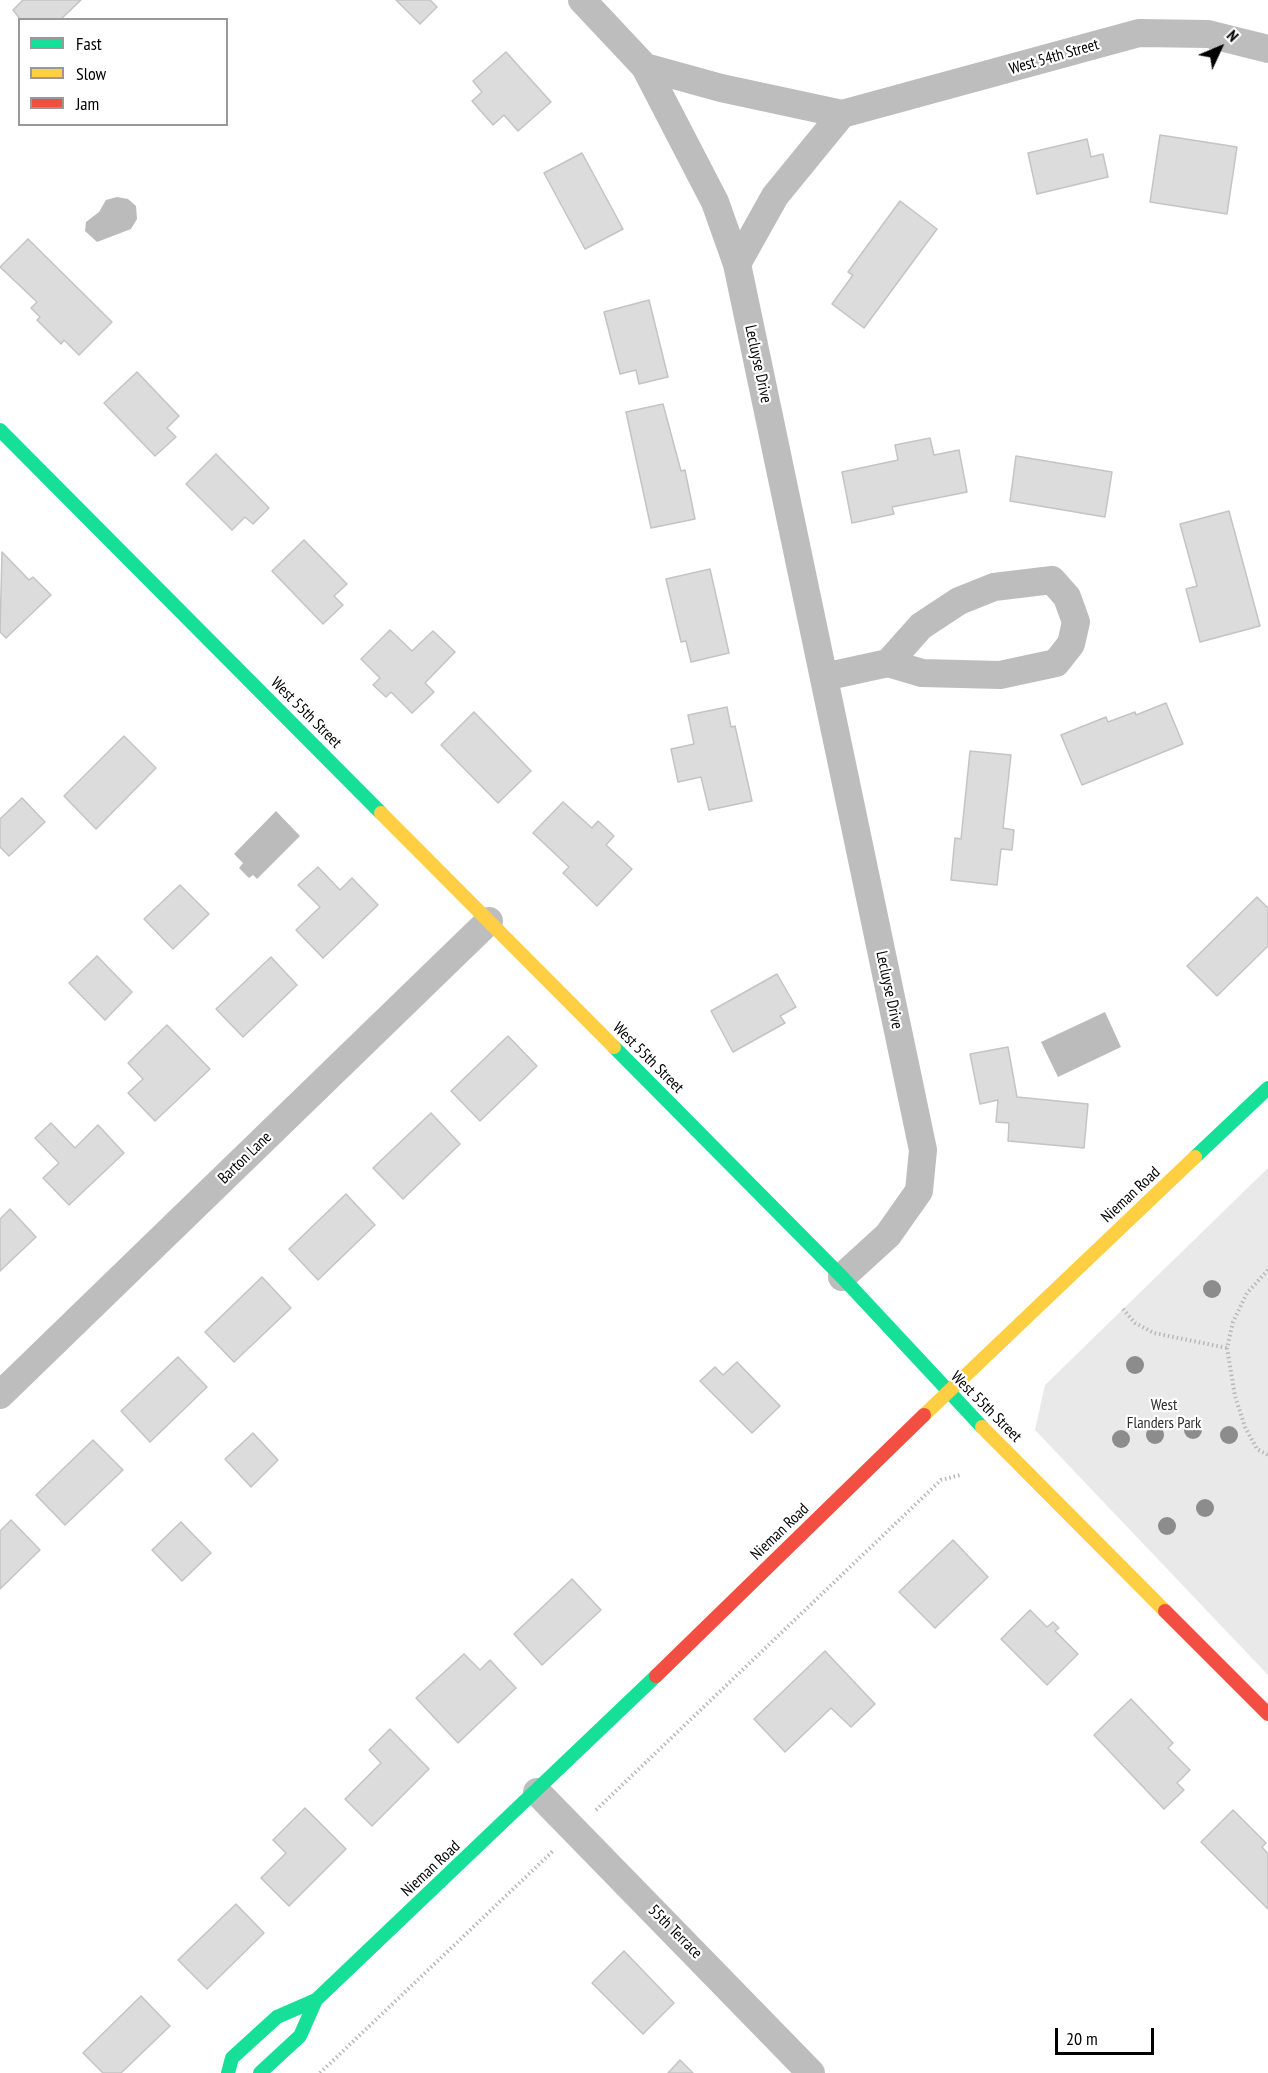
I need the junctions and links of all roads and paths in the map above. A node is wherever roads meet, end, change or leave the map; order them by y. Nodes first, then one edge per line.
1 (582, 0) edge
2 (1268, 49) edge
3 (645, 67) junction
4 (842, 114) junction
5 (737, 264) junction
6 (0, 430) edge
7 (888, 663) junction
8 (824, 677) junction
9 (489, 921) junction
10 (1268, 1088) edge
11 (1268, 1270) edge
12 (842, 1277) junction
13 (1123, 1309) dead end
14 (1227, 1348) junction
15 (947, 1392) junction
16 (0, 1395) edge
17 (1268, 1455) edge
18 (960, 1475) dead end
19 (1268, 1714) edge
20 (537, 1792) junction
21 (574, 1830) junction
22 (316, 2000) junction
23 (228, 2073) edge
24 (260, 2073) edge
25 (320, 2073) edge
26 (811, 2073) edge

1 - 3 street
2 - 4 street, West 54th Street
3 - 4 street, West 54th Street
3 - 5 street, Lecluyse Drive
4 - 5 street
5 - 8 street, Lecluyse Drive
6 - 9 street, West 55th Street
7 - 7 street
7 - 8 street
8 - 12 street, Lecluyse Drive
9 - 12 street, West 55th Street
9 - 16 street, Barton Lane
10 - 15 street, Nieman Road
11 - 14 path
12 - 15 street, West 55th Street
13 - 14 path
14 - 17 path
15 - 19 street, West 55th Street
15 - 20 street, Nieman Road
18 - 21 path
20 - 21 street, 55th Terrace
20 - 22 street, Nieman Road
21 - 25 path
21 - 26 street, 55th Terrace
22 - 23 street, Nieman Road
22 - 24 street, Nieman Road

